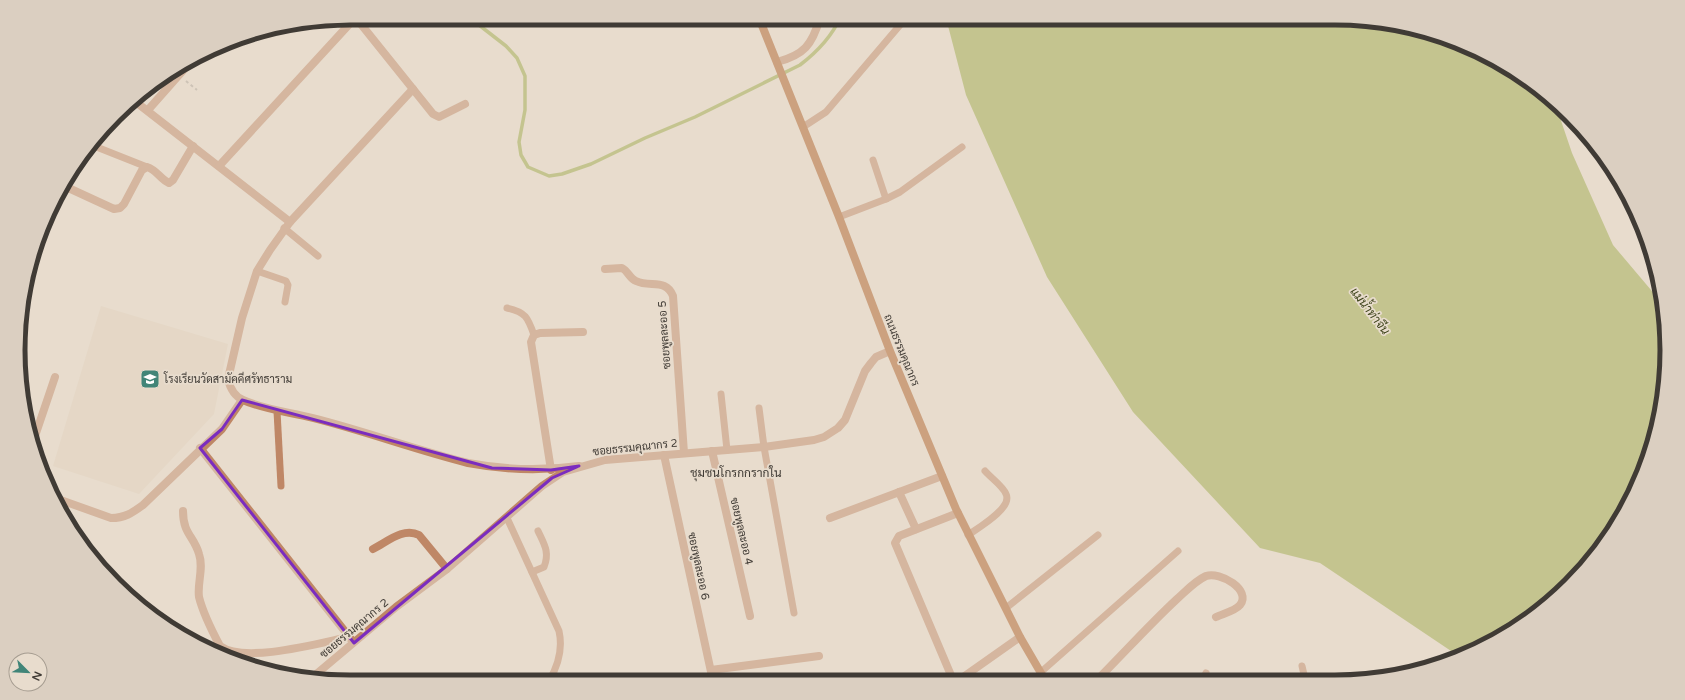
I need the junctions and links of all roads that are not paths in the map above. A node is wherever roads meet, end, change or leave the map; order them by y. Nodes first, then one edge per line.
1 (349, 25) edge
2 (362, 25) edge
3 (762, 25) edge
4 (817, 25) edge
5 (900, 25) edge
6 (778, 65) junction
7 (181, 73) edge
8 (414, 89) junction
9 (139, 104) edge
10 (465, 104) dead end
11 (148, 110) junction
12 (803, 127) junction
13 (193, 146) junction
14 (96, 147) edge
15 (962, 147) dead end
16 (873, 160) dead end
17 (219, 166) junction
18 (147, 167) junction
19 (69, 188) edge
20 (886, 199) junction
21 (839, 217) junction
22 (290, 222) junction
23 (284, 228) junction
24 (318, 256) dead end
25 (605, 269) dead end
26 (257, 271) junction
27 (285, 302) dead end
28 (507, 308) dead end
29 (583, 332) dead end
30 (534, 336) junction
31 (890, 351) junction
32 (55, 377) dead end
33 (721, 394) dead end
34 (242, 400) junction
35 (759, 408) dead end
36 (277, 411) junction
37 (36, 432) edge
38 (764, 446) junction
39 (200, 448) junction
40 (727, 450) junction
41 (712, 451) junction
42 (684, 453) junction
43 (664, 455) junction
44 (579, 466) junction
45 (551, 470) junction
46 (985, 471) dead end
47 (942, 476) junction
48 (281, 486) dead end
49 (899, 492) junction
50 (63, 501) edge
51 (183, 511) dead end
52 (958, 513) junction
53 (507, 518) junction
54 (830, 518) dead end
55 (916, 529) junction
56 (538, 531) dead end
57 (968, 535) junction
58 (1098, 535) dead end
59 (373, 549) dead end
60 (1178, 551) dead end
61 (447, 569) junction
62 (532, 572) junction
63 (1006, 608) junction
64 (794, 613) dead end
65 (750, 616) dead end
66 (1216, 617) dead end
67 (1020, 637) junction
68 (351, 640) junction
69 (223, 649) edge
70 (229, 651) edge
71 (819, 656) dead end
72 (1302, 666) dead end
73 (710, 670) junction
74 (1041, 672) junction
75 (317, 673) edge
76 (553, 675) edge
77 (711, 675) edge
78 (951, 675) edge
79 (966, 675) edge
80 (1043, 675) edge
81 (1102, 675) edge
82 (1304, 675) edge

1 - 17 street
2 - 8 street
3 - 6 street, ถนนธรรมคุณากร
4 - 6 street
5 - 12 lane
6 - 12 street, ถนนธรรมคุณากร
7 - 11 street
8 - 10 street
8 - 22 street
9 - 11 street
11 - 13 street
12 - 21 street, ถนนธรรมคุณากร
13 - 17 street
13 - 18 street
14 - 18 lane
15 - 20 lane
16 - 20 lane
17 - 22 street
18 - 19 street
20 - 21 lane
21 - 31 street, ถนนธรรมคุณากร
22 - 23 street
23 - 24 lane
23 - 26 street
25 - 42 street, ซอยพูลละออ 5
26 - 27 lane
26 - 34 street
28 - 30 lane
29 - 30 street
30 - 45 street
31 - 38 street, ซอยธรรมคุณากร 2
31 - 47 street, ถนนธรรมคุณากร
32 - 37 street
33 - 40 lane
34 - 36 street
34 - 39 street
35 - 38 lane
36 - 45 street
36 - 48 lane
38 - 40 street, ซอยธรรมคุณากร 2
38 - 64 lane
39 - 50 street
39 - 68 street
40 - 41 street, ซอยธรรมคุณากร 2
41 - 42 street, ซอยธรรมคุณากร 2
41 - 65 street, ซอยพูลละออ 4
42 - 43 street, ซอยธรรมคุณากร 2
43 - 44 street, ซอยธรรมคุณากร 2
43 - 73 street, ซอยพูลละออ 6
44 - 45 street
44 - 53 street, ซอยธรรมคุณากร 2
46 - 57 lane
47 - 49 street
47 - 52 street, ถนนธรรมคุณากร
49 - 54 street
49 - 55 street
51 - 69 street
52 - 55 street
52 - 57 street, ถนนธรรมคุณากร
53 - 61 street, ซอยธรรมคุณากร 2
53 - 62 lane
55 - 78 street
56 - 62 lane
57 - 63 street, ถนนธรรมคุณากร
58 - 63 lane
59 - 61 street
60 - 74 lane
61 - 68 street, ซอยธรรมคุณากร 2
62 - 76 lane
63 - 67 street, ถนนธรรมคุณากร
66 - 81 street
67 - 74 street, ถนนธรรมคุณากร
67 - 79 street
68 - 70 street
68 - 75 street, ซอยธรรมคุณากร 2
71 - 73 street
72 - 82 lane
73 - 77 street, ซอยพูลละออ 6
74 - 80 street, ถนนธรรมคุณากร

